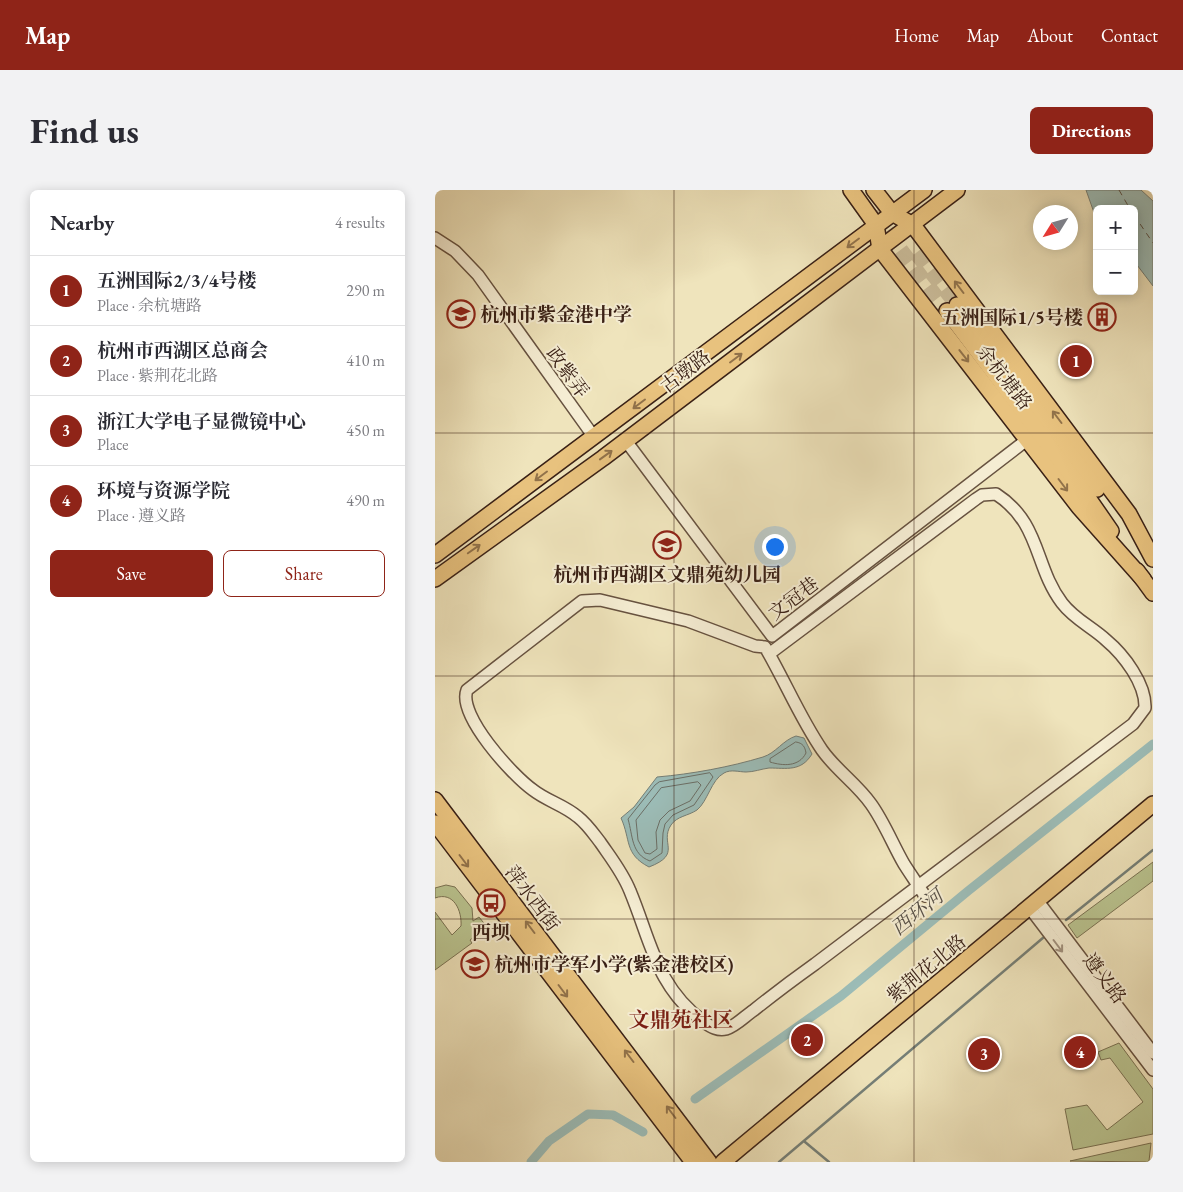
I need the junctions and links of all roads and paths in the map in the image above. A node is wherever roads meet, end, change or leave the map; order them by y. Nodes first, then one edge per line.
1 (851, 190) edge
2 (875, 190) edge
3 (924, 190) edge
4 (957, 190) edge
5 (892, 213) junction
6 (876, 225) junction
7 (913, 225) junction
8 (435, 238) edge
9 (880, 249) junction
10 (594, 437) junction
11 (1028, 439) junction
12 (626, 441) junction
13 (435, 555) edge
14 (1153, 560) edge
15 (435, 579) edge
16 (1143, 580) junction
17 (1153, 593) edge
18 (769, 654) junction
19 (435, 800) edge
20 (1153, 804) edge
21 (435, 823) edge
22 (918, 885) junction
23 (925, 896) dead end
24 (1033, 904) junction
25 (1153, 1052) edge
26 (1153, 1070) edge
27 (653, 1099) junction
28 (678, 1132) junction
29 (693, 1162) edge
30 (709, 1162) edge
31 (723, 1162) edge

1 - 6 main road, 余杭塘路
2 - 5 main road, 余杭塘路
3 - 5 main road, 古墩路
4 - 7 main road, 古墩路
5 - 6 main road, 古墩路
5 - 7 main road, 余杭塘路
6 - 9 main road, 余杭塘路
6 -> 10 main road, 古墩路
7 - 9 main road, 古墩路
14 -> 7 main road, 余杭塘路
8 - 10 street, 政紫弄
9 -> 11 main road, 余杭塘路
12 -> 9 main road, 古墩路
10 -> 13 main road, 古墩路
11 - 12 street, 文冠巷
11 -> 16 main road, 余杭塘路
15 -> 12 main road, 古墩路
14 - 16 main road, 余杭塘路
16 - 17 main road, 余杭塘路
18 - 22 street
18 - 22 street
18 - 22 street
27 -> 19 main road, 萍水西街
20 - 24 main road, 紫荆花北路
21 -> 27 main road, 萍水西街
22 - 23 street
24 - 25 street, 遵义路
24 -> 26 street, 遵义路
24 - 31 main road, 紫荆花北路
27 - 28 main road, 萍水西街
28 - 29 main road, 萍水西街
28 - 30 main road, 萍水西街

